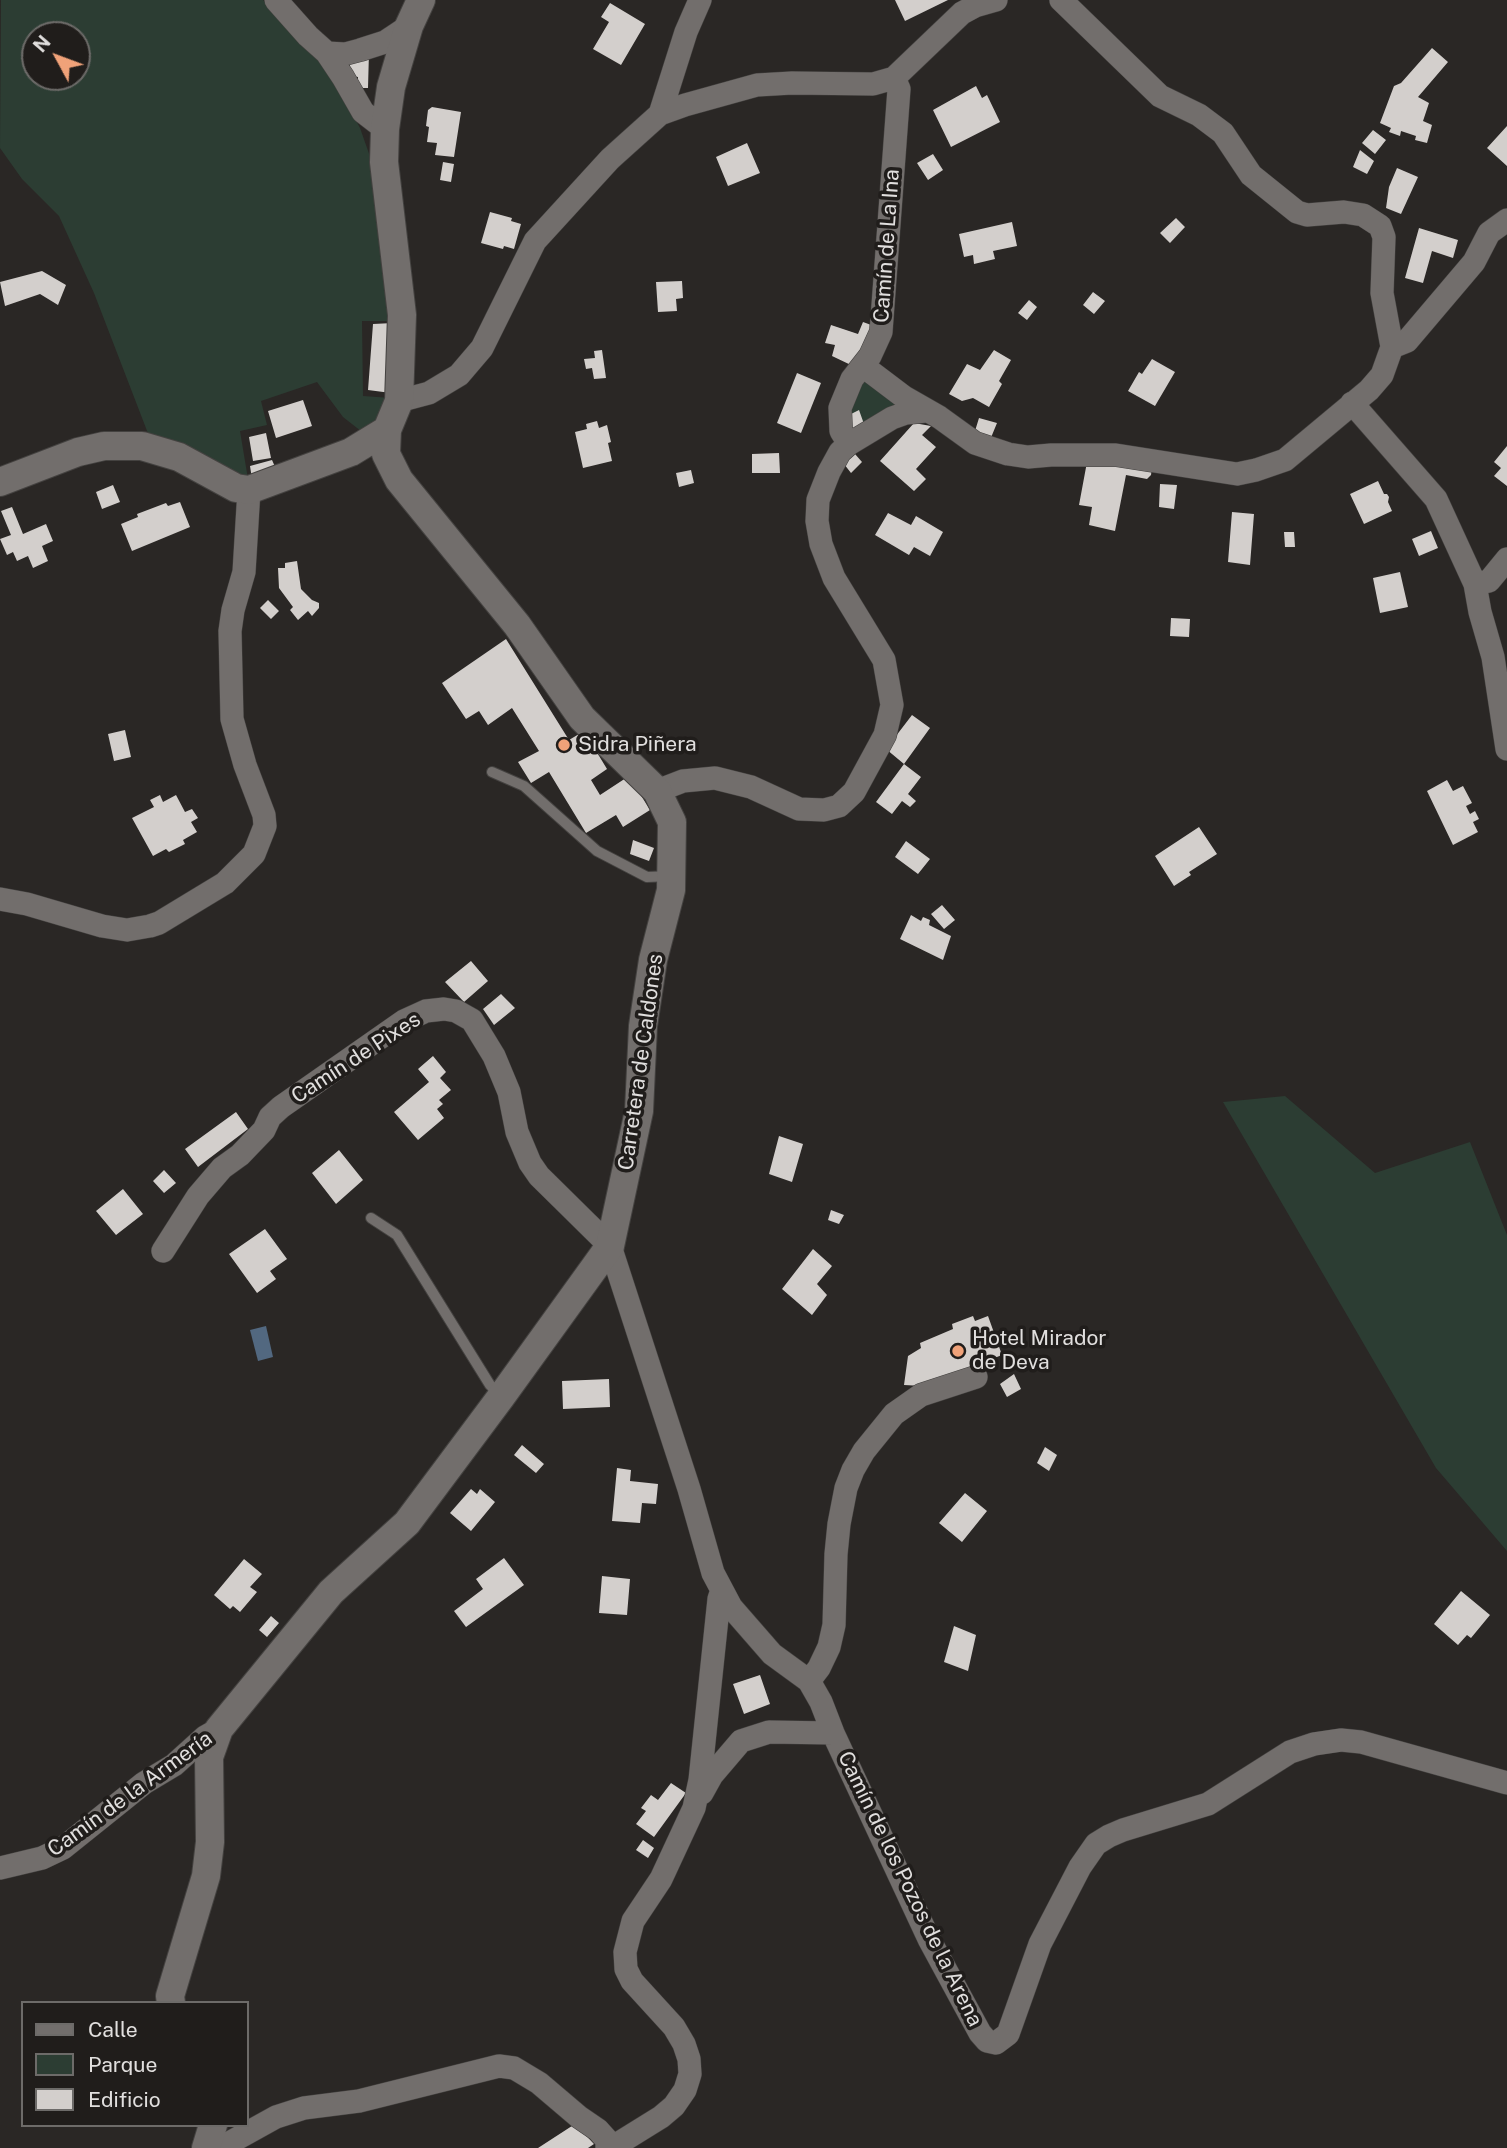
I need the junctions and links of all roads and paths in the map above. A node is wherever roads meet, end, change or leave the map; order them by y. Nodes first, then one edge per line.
1 (276, 0) edge
2 (421, 0) edge
3 (700, 0) edge
4 (996, 0) edge
5 (1061, 0) edge
6 (409, 26) junction
7 (327, 53) junction
8 (894, 78) junction
9 (660, 114) junction
10 (385, 129) junction
11 (1498, 227) edge
12 (1392, 347) junction
13 (863, 366) junction
14 (399, 401) junction
15 (1352, 402) junction
16 (926, 411) junction
17 (387, 430) junction
18 (849, 444) junction
19 (0, 482) edge
20 (248, 490) junction
21 (1507, 559) edge
22 (1475, 584) junction
23 (1507, 749) edge
24 (492, 772) dead end
25 (657, 791) junction
26 (671, 876) junction
27 (0, 899) edge
28 (371, 1217) dead end
29 (610, 1246) junction
30 (163, 1251) dead end
31 (976, 1377) dead end
32 (501, 1397) junction
33 (722, 1590) junction
34 (809, 1681) junction
35 (219, 1729) junction
36 (833, 1733) junction
37 (1507, 1783) edge
38 (694, 1808) junction
39 (0, 1868) edge
40 (171, 2001) edge
41 (213, 2127) edge
42 (207, 2148) edge
43 (220, 2148) edge
44 (609, 2148) edge

1 - 7 street
2 - 6 street, Carretera de Caldones
3 - 9 street
4 - 8 street
5 - 12 street
6 - 7 street
6 - 10 street, Carretera de Caldones
7 - 10 street
8 - 9 street
8 - 13 street, Camín de La Ina
9 - 14 street
10 - 14 street, Carretera de Caldones
11 - 12 street
12 - 15 street
13 - 16 street
13 - 18 street, Camín de La Ina
14 - 17 street, Carretera de Caldones
15 - 16 street
15 - 22 street
16 - 18 street
17 - 20 street
17 - 25 street, Carretera de Caldones
18 - 25 street
19 - 20 street
20 - 27 street
21 - 22 street
22 - 23 street
24 - 26 lane
25 - 26 street, Carretera de Caldones
26 - 29 street, Carretera de Caldones
28 - 32 lane
29 - 30 street, Camín de Pixes
29 - 32 street, Carretera de Caldones
29 - 33 street, Camín de los Pozos de la Arena
31 - 34 street
32 - 35 street, Carretera de Caldones
33 - 34 street, Camín de los Pozos de la Arena
33 - 38 street
34 - 36 street, Camín de los Pozos de la Arena
35 - 39 street, Camín de la Armería
35 - 40 street, Carretera de Caldones
36 - 37 street, Camín de los Pozos de la Arena
36 - 38 street
38 - 44 street
41 - 42 street
43 - 44 street

